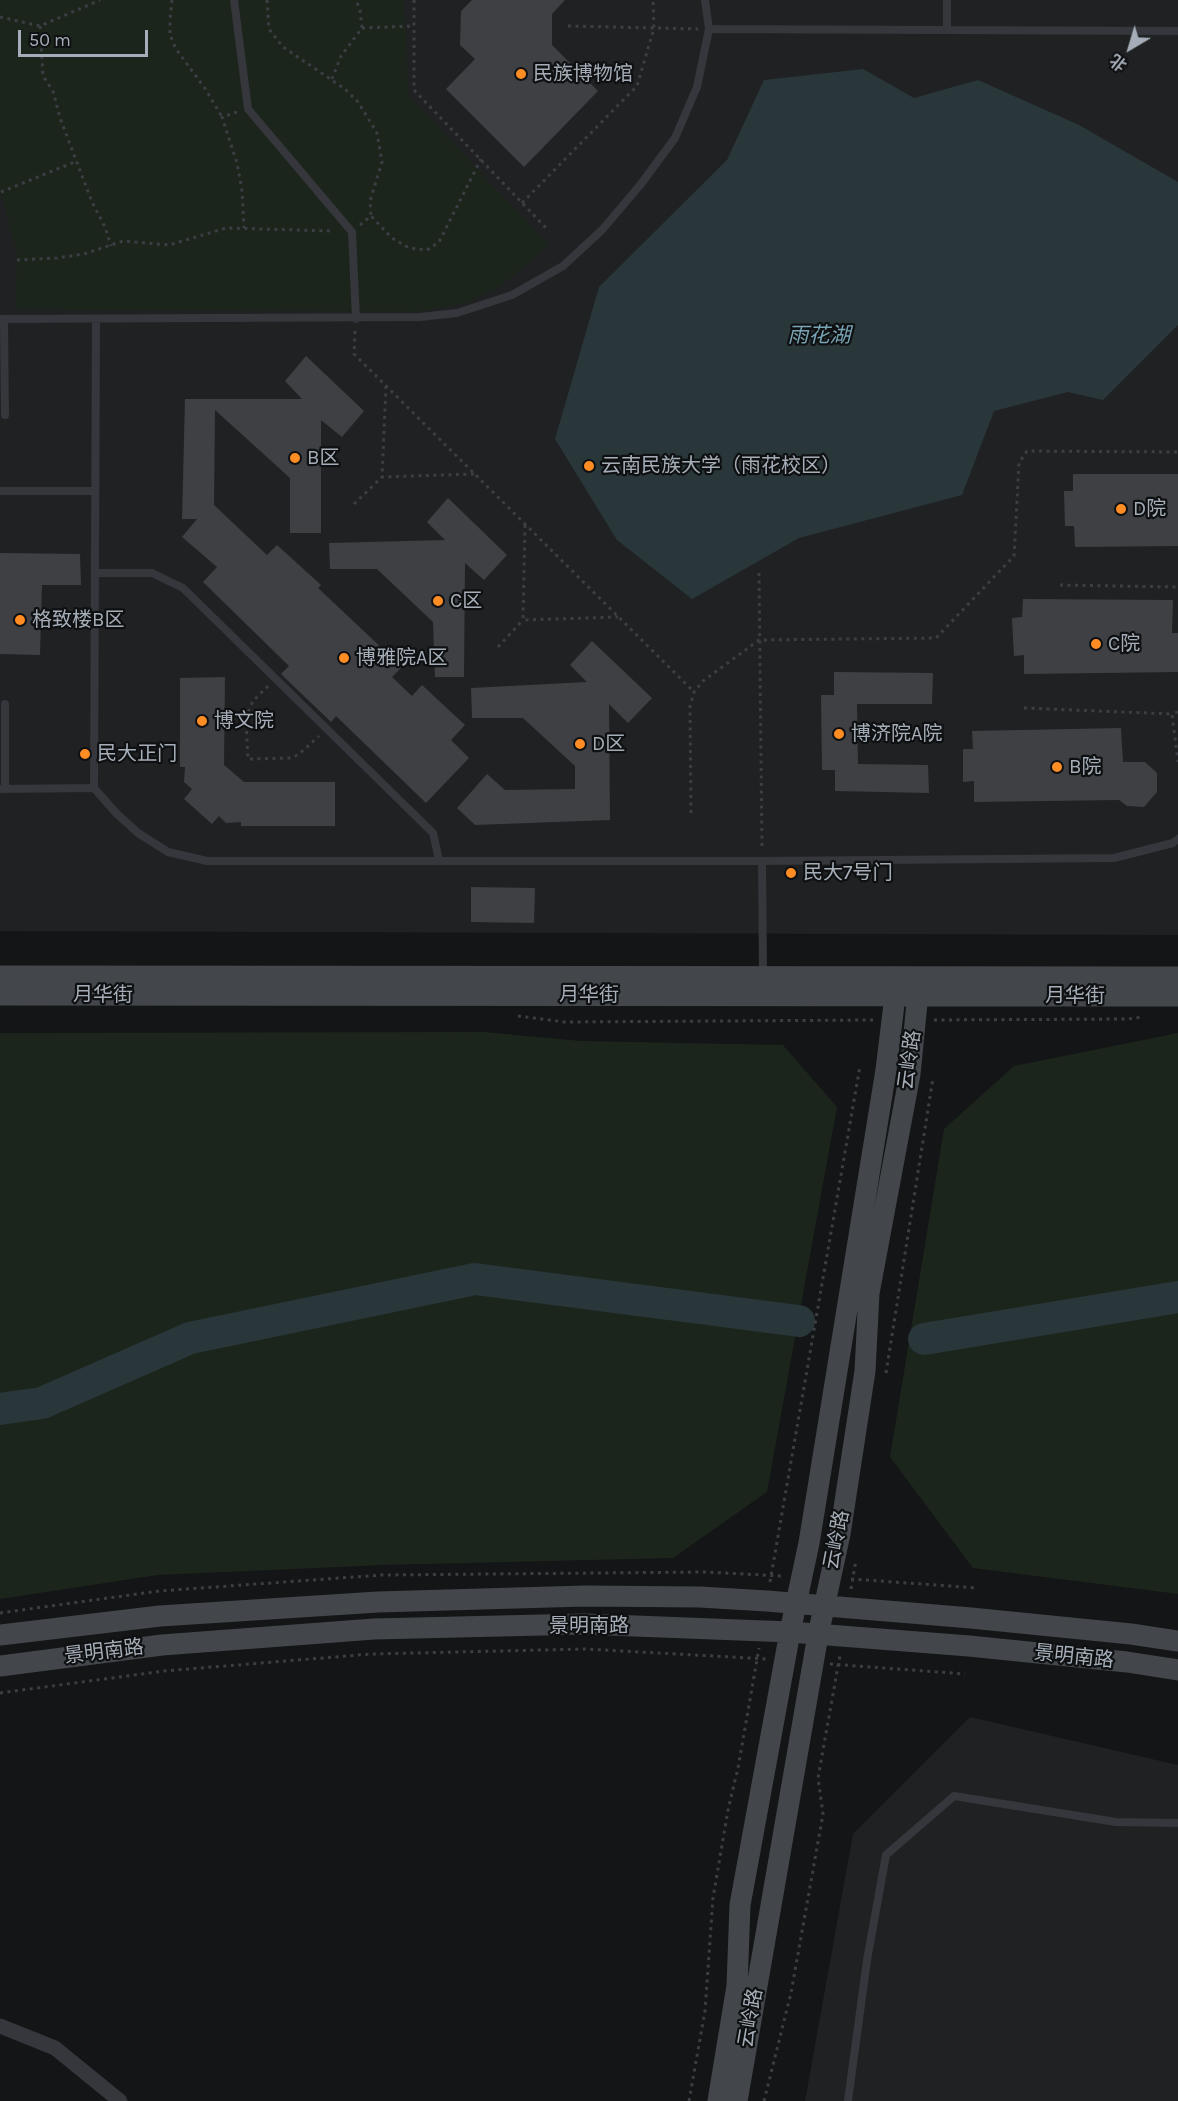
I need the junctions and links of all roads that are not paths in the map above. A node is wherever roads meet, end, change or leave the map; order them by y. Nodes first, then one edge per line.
1 (234, 0) edge
2 (705, 0) edge
3 (947, 0) edge
4 (709, 29) junction
5 (947, 29) junction
6 (1178, 31) edge
7 (2, 319) edge
8 (356, 319) junction
9 (96, 320) junction
10 (5, 415) dead end
11 (0, 491) edge
12 (95, 491) junction
13 (95, 573) junction
14 (5, 704) dead end
15 (94, 788) junction
16 (2, 789) edge
17 (1178, 839) edge
18 (439, 860) junction
19 (762, 861) junction
20 (0, 976) edge
21 (763, 976) junction
22 (1178, 977) edge
23 (895, 986) junction
24 (919, 986) junction
25 (0, 995) edge
26 (1178, 996) edge
27 (795, 1604) junction
28 (824, 1606) junction
29 (790, 1632) junction
30 (0, 1635) edge
31 (818, 1635) junction
32 (1178, 1641) edge
33 (0, 1666) edge
34 (1178, 1670) edge
35 (1178, 1823) edge
36 (0, 2026) edge
37 (120, 2101) edge
38 (718, 2101) edge
39 (736, 2101) edge
40 (848, 2101) edge

1 - 8 lane
2 - 4 lane
3 - 5 lane
4 - 5 lane
4 - 8 lane
5 - 6 lane
7 - 9 lane
7 - 10 lane
8 - 9 lane
9 - 12 lane
11 - 12 lane
12 - 13 lane
13 - 15 lane
13 - 18 lane
14 - 16 lane
15 - 16 lane
15 - 18 lane
17 - 19 lane
18 - 19 lane
19 - 21 lane
20 - 21 street, 月华街
21 - 23 street, 月华街
22 - 24 street, 月华街
23 - 24 street, 月华街
23 - 25 street, 月华街
23 - 27 street, 云岭路
24 - 26 street, 月华街
24 - 28 street, 云岭路
27 - 28 street, 景明南路
27 - 29 street, 云岭路
27 - 30 street, 景明南路
28 - 31 street, 云岭路
28 - 32 street, 景明南路
29 - 31 street, 景明南路
29 - 33 street, 景明南路
29 - 38 street, 云岭路
31 - 34 street, 景明南路
31 - 39 street, 云岭路
35 - 40 lane
36 - 37 street

